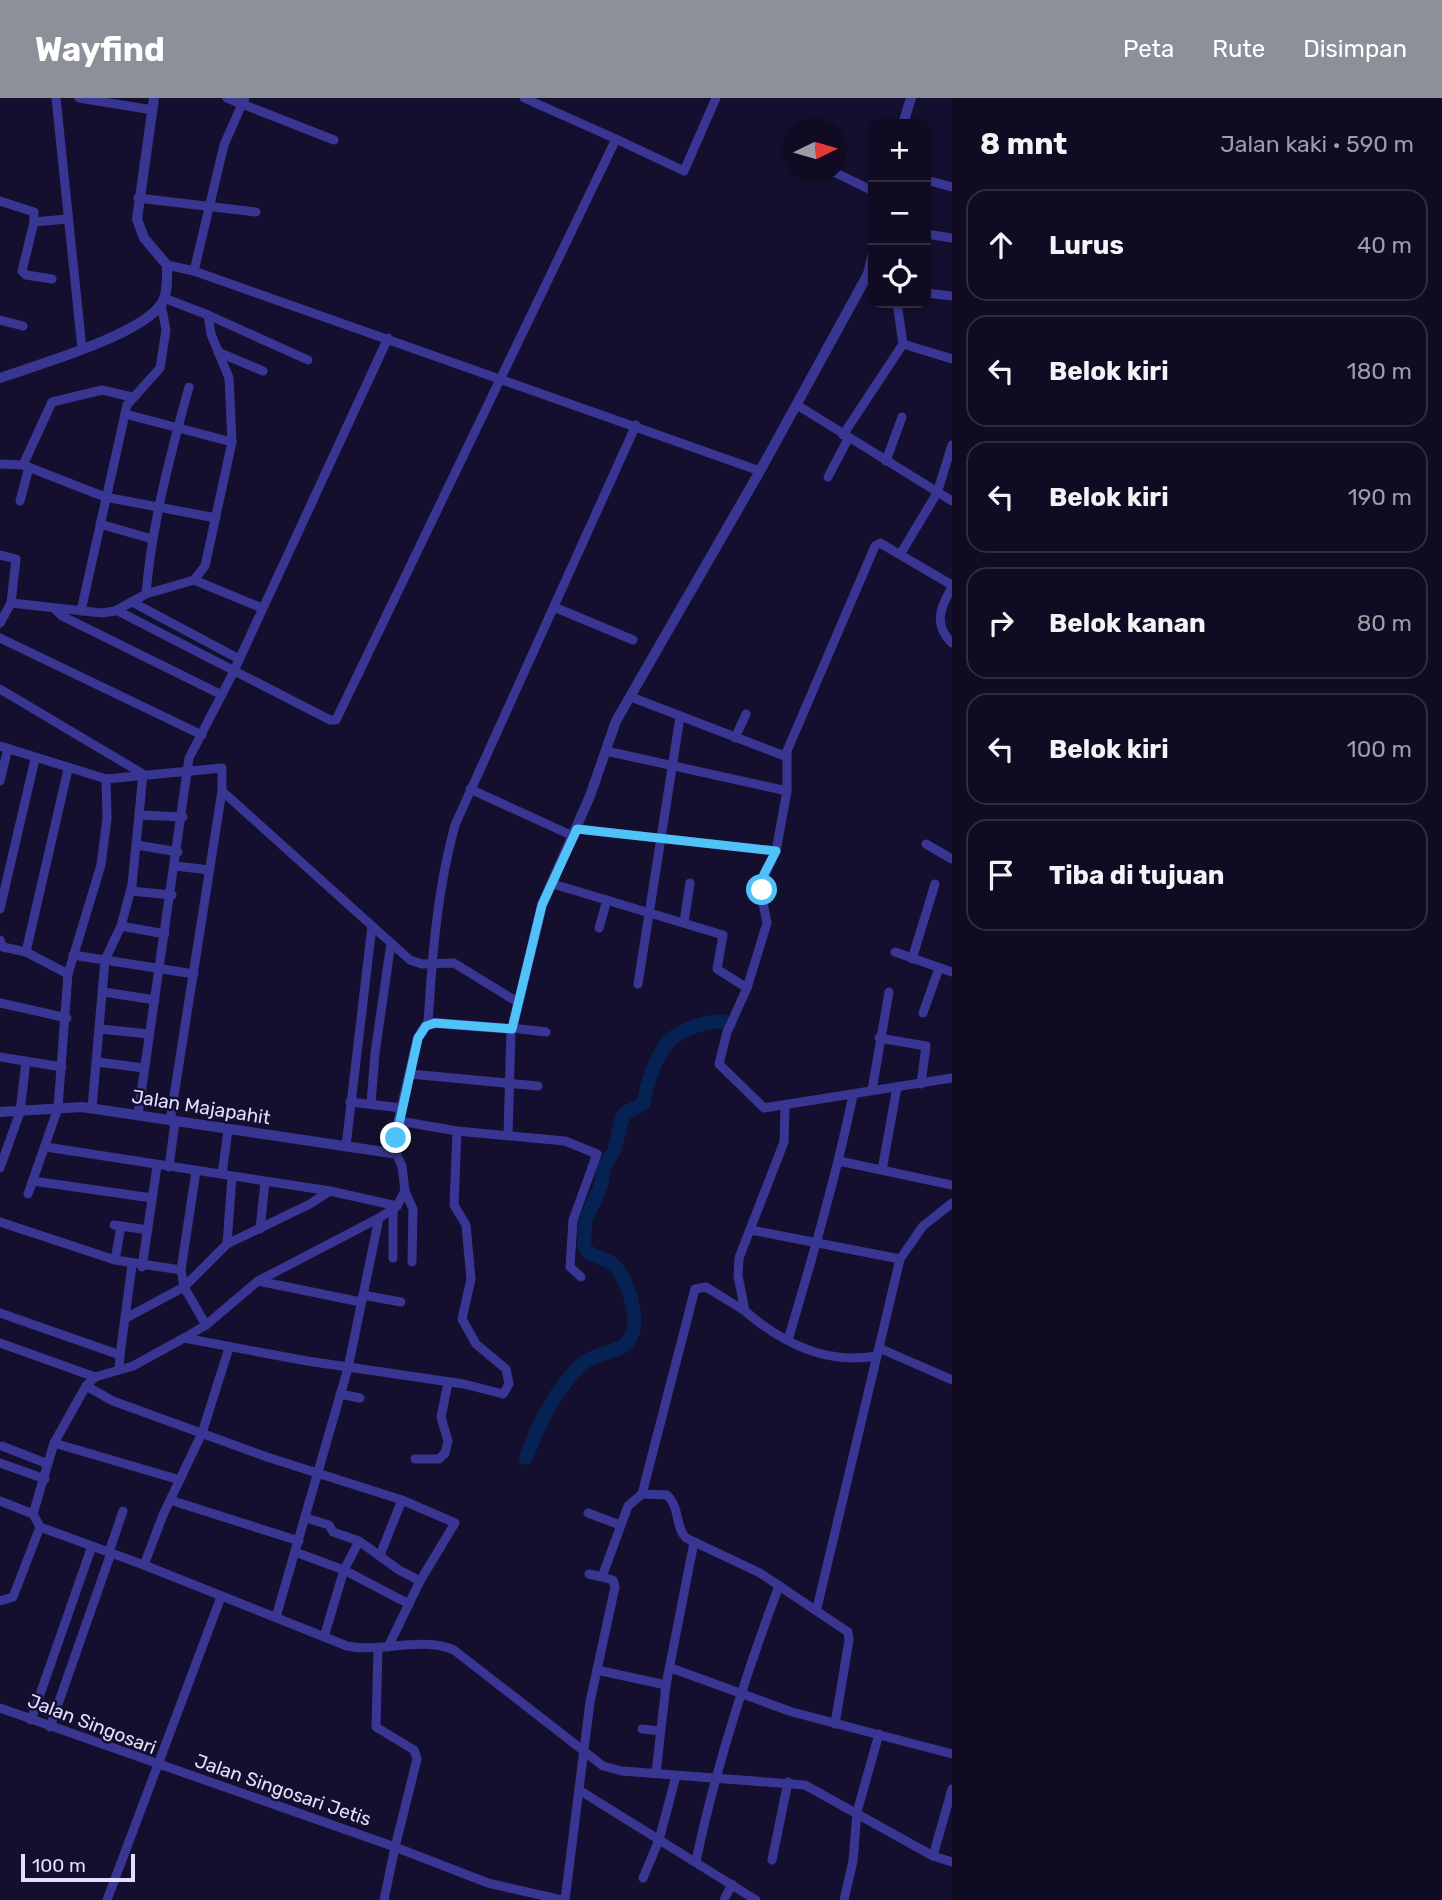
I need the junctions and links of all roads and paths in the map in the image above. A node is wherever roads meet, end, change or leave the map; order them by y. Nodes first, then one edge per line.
1 (56, 98) edge
2 (84, 98) edge
3 (227, 98) edge
4 (524, 98) edge
5 (716, 98) edge
6 (911, 98) edge
7 (244, 101) edge
8 (153, 104) edge
9 (905, 119) edge
10 (615, 139) junction
11 (334, 140) dead end
12 (847, 178) edge
13 (931, 181) edge
14 (952, 187) edge
15 (868, 189) edge
16 (138, 198) junction
17 (0, 201) edge
18 (208, 208) junction
19 (256, 212) dead end
20 (67, 219) junction
21 (34, 222) junction
22 (931, 235) edge
23 (952, 239) edge
24 (167, 265) junction
25 (194, 271) junction
26 (868, 277) edge
27 (52, 279) dead end
28 (931, 294) edge
29 (952, 296) edge
30 (163, 301) junction
31 (898, 308) edge
32 (208, 315) junction
33 (0, 320) edge
34 (23, 326) dead end
35 (388, 338) junction
36 (903, 344) junction
37 (82, 349) junction
38 (218, 352) junction
39 (952, 359) edge
40 (308, 360) dead end
41 (263, 371) dead end
42 (499, 377) junction
43 (0, 378) edge
44 (189, 387) dead end
45 (132, 397) junction
46 (797, 405) junction
47 (125, 414) junction
48 (902, 417) dead end
49 (636, 425) junction
50 (177, 429) junction
51 (846, 437) junction
52 (232, 442) junction
53 (952, 445) edge
54 (886, 461) junction
55 (0, 464) edge
56 (26, 466) junction
57 (760, 471) junction
58 (828, 477) dead end
59 (937, 493) junction
60 (105, 497) junction
61 (952, 500) edge
62 (20, 501) dead end
63 (158, 508) junction
64 (216, 518) junction
65 (100, 524) junction
66 (152, 539) junction
67 (901, 553) junction
68 (0, 555) edge
69 (194, 580) junction
70 (952, 586) edge
71 (146, 594) junction
72 (10, 603) junction
73 (134, 603) junction
74 (554, 607) junction
75 (54, 608) junction
76 (262, 608) junction
77 (81, 611) junction
78 (118, 611) junction
79 (0, 623) edge
80 (0, 638) edge
81 (633, 640) dead end
82 (952, 643) edge
83 (239, 659) junction
84 (233, 673) junction
85 (0, 689) edge
86 (222, 695) junction
87 (631, 697) junction
88 (746, 714) dead end
89 (680, 717) junction
90 (202, 735) junction
91 (735, 738) junction
92 (4, 747) edge
93 (606, 751) junction
94 (787, 757) junction
95 (35, 759) junction
96 (672, 767) junction
97 (68, 769) junction
98 (190, 769) junction
99 (144, 774) junction
100 (106, 779) junction
101 (0, 781) edge
102 (470, 789) junction
103 (222, 791) junction
104 (787, 791) junction
105 (139, 815) junction
106 (183, 817) junction
107 (575, 832) junction
108 (660, 838) junction
109 (926, 844) dead end
110 (137, 845) junction
111 (776, 851) junction
112 (178, 852) junction
113 (952, 859) edge
114 (176, 866) junction
115 (209, 870) junction
116 (690, 883) dead end
117 (553, 884) junction
118 (935, 884) dead end
119 (131, 891) junction
120 (172, 895) junction
121 (607, 900) junction
122 (0, 909) edge
123 (650, 912) junction
124 (684, 922) junction
125 (121, 926) junction
126 (372, 926) junction
127 (599, 928) dead end
128 (165, 934) junction
129 (391, 943) junction
130 (1, 948) edge
131 (26, 952) junction
132 (894, 952) dead end
133 (73, 955) junction
134 (912, 959) junction
135 (106, 960) junction
136 (431, 964) junction
137 (939, 968) junction
138 (160, 969) junction
139 (952, 972) edge
140 (68, 974) junction
141 (194, 974) junction
142 (638, 984) dead end
143 (747, 988) junction
144 (104, 992) junction
145 (889, 992) dead end
146 (155, 1000) junction
147 (0, 1003) edge
148 (519, 1003) junction
149 (923, 1013) dead end
150 (67, 1017) junction
151 (428, 1024) junction
152 (100, 1029) junction
153 (512, 1029) junction
154 (546, 1032) dead end
155 (149, 1034) junction
156 (879, 1038) junction
157 (0, 1057) edge
158 (26, 1061) junction
159 (97, 1062) junction
160 (62, 1067) junction
161 (144, 1068) junction
162 (410, 1074) junction
163 (952, 1078) edge
164 (510, 1083) junction
165 (921, 1084) junction
166 (538, 1086) dead end
167 (897, 1087) junction
168 (872, 1090) junction
169 (853, 1095) junction
170 (350, 1102) junction
171 (371, 1104) junction
172 (785, 1106) junction
173 (58, 1108) junction
174 (92, 1108) junction
175 (402, 1108) junction
176 (0, 1112) edge
177 (20, 1112) junction
178 (138, 1115) junction
179 (400, 1121) junction
180 (173, 1122) junction
181 (228, 1130) junction
182 (457, 1131) junction
183 (508, 1136) junction
184 (346, 1146) junction
185 (46, 1147) junction
186 (394, 1149) junction
187 (839, 1161) junction
188 (157, 1166) junction
189 (169, 1167) junction
190 (0, 1168) edge
191 (882, 1170) junction
192 (196, 1171) junction
193 (227, 1176) junction
194 (33, 1181) junction
195 (265, 1182) junction
196 (952, 1185) edge
197 (330, 1191) junction
198 (405, 1191) junction
199 (27, 1194) dead end
200 (152, 1198) junction
201 (952, 1203) edge
202 (395, 1207) junction
203 (379, 1218) junction
204 (0, 1222) edge
205 (260, 1229) junction
206 (148, 1230) junction
207 (751, 1230) junction
208 (814, 1242) junction
209 (227, 1244) junction
210 (393, 1258) dead end
211 (900, 1259) junction
212 (115, 1260) junction
213 (412, 1262) dead end
214 (137, 1266) junction
215 (181, 1270) junction
216 (581, 1278) dead end
217 (258, 1280) junction
218 (184, 1287) junction
219 (362, 1298) junction
220 (401, 1302) dead end
221 (745, 1311) junction
222 (0, 1313) edge
223 (126, 1318) junction
224 (206, 1325) junction
225 (184, 1338) junction
226 (788, 1340) junction
227 (0, 1343) edge
228 (229, 1348) junction
229 (877, 1352) junction
230 (120, 1355) junction
231 (348, 1368) junction
232 (119, 1370) junction
233 (95, 1377) junction
234 (952, 1380) edge
235 (448, 1383) junction
236 (86, 1386) junction
237 (340, 1394) junction
238 (360, 1398) dead end
239 (202, 1433) junction
240 (54, 1443) junction
241 (2, 1446) dead end
242 (415, 1459) dead end
243 (0, 1464) edge
244 (48, 1464) junction
245 (319, 1475) junction
246 (45, 1479) junction
247 (180, 1480) junction
248 (642, 1494) junction
249 (170, 1500) junction
250 (402, 1500) junction
251 (0, 1501) edge
252 (123, 1511) dead end
253 (588, 1513) dead end
254 (33, 1514) junction
255 (306, 1518) junction
256 (620, 1525) junction
257 (40, 1527) junction
258 (299, 1541) junction
259 (359, 1541) junction
260 (694, 1542) junction
261 (92, 1546) junction
262 (295, 1552) junction
263 (110, 1553) junction
264 (380, 1555) junction
265 (144, 1565) junction
266 (344, 1570) junction
267 (589, 1574) dead end
268 (603, 1577) junction
269 (420, 1581) junction
270 (779, 1586) junction
271 (221, 1597) junction
272 (0, 1601) edge
273 (409, 1604) junction
274 (817, 1608) junction
275 (276, 1618) junction
276 (324, 1637) junction
277 (383, 1647) junction
278 (671, 1668) junction
279 (597, 1670) junction
280 (666, 1685) junction
281 (740, 1694) junction
282 (0, 1708) edge
283 (31, 1720) junction
284 (835, 1724) junction
285 (50, 1727) junction
286 (642, 1729) dead end
287 (660, 1731) junction
288 (879, 1734) junction
289 (582, 1750) junction
290 (952, 1754) edge
291 (158, 1766) junction
292 (656, 1773) junction
293 (676, 1776) junction
294 (714, 1778) junction
295 (788, 1782) junction
296 (952, 1789) edge
297 (579, 1790) junction
298 (857, 1812) junction
299 (660, 1840) junction
300 (396, 1847) junction
301 (933, 1856) junction
302 (772, 1860) dead end
303 (696, 1861) junction
304 (952, 1862) edge
305 (643, 1878) dead end
306 (732, 1884) junction
307 (107, 1900) edge
308 (384, 1900) edge
309 (564, 1900) edge
310 (724, 1900) edge
311 (756, 1900) edge
312 (844, 1900) edge

1 - 20 street
2 - 8 street
3 - 7 street
4 - 10 street
5 - 10 street
6 - 9 street
7 - 11 street
7 - 18 street
8 - 16 street
10 - 42 street
12 - 15 street
13 - 14 street
16 - 18 street
16 - 24 street
17 - 21 street
18 - 19 street
18 - 25 street
20 - 21 street
20 - 37 street
21 - 27 street
22 - 23 street
24 - 25 street
24 - 30 street
25 - 35 street
26 - 46 street
28 - 29 street
30 - 32 street
30 - 37 street
30 - 45 street
31 - 36 street
32 - 38 street
32 - 40 street
33 - 34 street
35 - 42 street
35 - 76 street
36 - 39 street
36 - 51 street
37 - 43 street
38 - 41 street
38 - 52 street
42 - 49 street
42 - 84 street
44 - 50 street
45 - 47 street
45 - 56 street
46 - 51 street
46 - 57 street
47 - 50 street
47 - 60 street
48 - 54 street
49 - 57 street
49 - 74 street
50 - 52 street
50 - 63 street
51 - 54 street
51 - 58 street
52 - 64 street
53 - 59 street
54 - 59 street
55 - 56 street
56 - 60 street
56 - 62 street
57 - 87 street
59 - 61 street
59 - 67 street
60 - 63 street
60 - 65 street
63 - 64 street
63 - 66 street
64 - 69 street
65 - 66 street
65 - 77 street
66 - 71 street
67 - 70 street
67 - 94 street
68 - 72 street
69 - 71 street
69 - 76 street
70 - 82 street
71 - 73 street
72 - 75 street
72 - 79 street
73 - 78 street
73 - 83 street
74 - 81 street
74 - 102 street
75 - 77 street
75 - 86 street
76 - 83 street
77 - 78 street
78 - 84 street
80 - 90 street
83 - 84 street
84 - 86 street
85 - 99 street
86 - 90 street
87 - 89 street
87 - 93 street
88 - 91 street
89 - 91 street
89 - 96 street
90 - 98 street
91 - 94 street
92 - 95 street
92 - 101 street
93 - 96 street
93 - 107 street
94 - 104 street
95 - 97 street
95 - 122 street
96 - 104 street
96 - 108 street
97 - 100 street
97 - 131 street
98 - 99 street
98 - 103 street
98 - 106 street
99 - 100 street
99 - 105 street
100 - 133 street
102 - 107 street
102 - 136 street
103 - 115 street
103 - 126 street
104 - 111 street
105 - 106 street
105 - 110 street
106 - 112 street
107 - 108 street
107 - 117 street
108 - 111 street
108 - 123 street
109 - 113 street
110 - 112 street
110 - 119 street
111 - 143 street
112 - 114 street
114 - 115 street
114 - 120 street
115 - 141 street
116 - 124 street
117 - 121 street
117 - 148 street
118 - 134 street
119 - 120 street
119 - 125 street
120 - 128 street
121 - 123 street
121 - 127 street
123 - 124 street
123 - 142 street
124 - 143 street
125 - 128 street
125 - 135 street
126 - 129 street
126 - 170 street
128 - 138 street
129 - 136 street
129 - 171 street
130 - 131 street
131 - 140 street
132 - 134 street
133 - 135 street
133 - 140 street
134 - 137 street
135 - 138 street
135 - 144 street
136 - 148 street
136 - 151 street
137 - 139 street
137 - 149 street
138 - 141 street
138 - 146 street
140 - 150 street
141 - 180 street
143 - 172 street
144 - 146 street
144 - 152 street
145 - 156 street
146 - 155 street
147 - 150 street
148 - 153 street
150 - 160 street
151 - 153 street
151 - 162 street
152 - 155 street
152 - 159 street
153 - 154 street
153 - 164 street
155 - 161 street
156 - 165 street
156 - 168 street
157 - 158 street
158 - 160 street
158 - 177 street
159 - 161 street
159 - 174 street
160 - 173 street
161 - 178 street
162 - 164 street
162 - 175 street
163 - 165 street
164 - 166 street
164 - 183 street
165 - 167 street
167 - 168 street
167 - 191 street
168 - 169 street
169 - 172 street
169 - 187 street
170 - 171 street
170 - 184 street
171 - 175 street
172 - 207 street
173 - 174 street, Jalan Majapahit
173 - 177 street, Jalan Majapahit
173 - 185 street
174 - 178 street, Jalan Majapahit
175 - 179 street
176 - 177 street, Jalan Majapahit
177 - 190 street
178 - 180 street, Jalan Majapahit
179 - 182 street
179 - 186 street
180 - 181 street, Jalan Majapahit
180 - 189 street
181 - 184 street, Jalan Majapahit
181 - 193 street
182 - 183 street
182 - 235 street
183 - 216 street
184 - 186 street, Jalan Majapahit
185 - 188 street
185 - 194 street
186 - 198 street
187 - 191 street
187 - 208 street
188 - 189 street
188 - 200 street
189 - 192 street
191 - 196 street
192 - 193 street
192 - 215 street
193 - 195 street
193 - 209 street
194 - 199 street
194 - 200 street
195 - 197 street
195 - 205 street
197 - 202 street
197 - 205 street
198 - 202 street
198 - 213 street
200 - 206 street
201 - 211 street
202 - 203 street
202 - 210 street
203 - 217 street
203 - 219 street
204 - 212 street
205 - 209 street
206 - 212 street
206 - 214 street
207 - 208 street
207 - 221 street
208 - 211 street
208 - 226 street
209 - 218 street
211 - 229 street
212 - 214 street
214 - 215 street
214 - 223 street
215 - 218 street
217 - 219 street
217 - 224 street
218 - 223 street
218 - 224 street
219 - 220 street
219 - 231 street
221 - 226 street
221 - 248 street
222 - 230 street
223 - 230 street
224 - 225 street
225 - 228 street
225 - 232 street
226 - 229 street
227 - 233 street
228 - 231 street
228 - 239 street
229 - 234 street
229 - 274 street
230 - 232 street
231 - 235 street
231 - 237 street
232 - 233 street
233 - 236 street
235 - 242 street
236 - 239 street
236 - 240 street
237 - 238 street
237 - 245 street
239 - 245 street
239 - 247 street
240 - 244 street
240 - 247 street
241 - 244 street
243 - 246 street
244 - 246 street
245 - 250 street
245 - 255 street
246 - 254 street
247 - 249 street
248 - 256 street
248 - 260 street
249 - 258 street
249 - 265 street
250 - 264 street
250 - 269 street
251 - 254 street
252 - 263 street
253 - 256 street
254 - 257 street
255 - 258 street
255 - 259 street
256 - 268 street
257 - 261 street
257 - 272 street
258 - 262 street
259 - 264 street
259 - 266 street
260 - 270 street
260 - 278 street
261 - 263 street
261 - 283 street
262 - 266 street
262 - 275 street
263 - 265 street
263 - 285 street
264 - 269 street
265 - 271 street
266 - 273 street
266 - 276 street
267 - 268 street
268 - 279 street
269 - 273 street
270 - 274 street
270 - 281 street
271 - 275 street
271 - 291 street
273 - 277 street
274 - 284 street
275 - 276 street
276 - 277 street
277 - 289 street
277 - 300 street
278 - 280 street
278 - 281 street
279 - 280 street
279 - 289 street
280 - 287 street
281 - 284 street
281 - 294 street
282 - 283 street, Jalan Singosari
283 - 285 street, Jalan Singosari
284 - 288 street
285 - 291 street, Jalan Singosari
286 - 287 street
287 - 292 street
288 - 290 street
288 - 298 street
289 - 292 street
289 - 297 street
291 - 300 street, Jalan Singosari Jetis
291 - 307 street, Jalan Singosari
292 - 293 street
293 - 294 street
293 - 299 street
294 - 295 street
294 - 303 street
295 - 298 street
295 - 302 street
296 - 301 street
297 - 299 street
297 - 309 street
298 - 301 street
298 - 312 street
299 - 303 street
299 - 305 street
300 - 308 street
300 - 309 street, Jalan Singosari Jetis
301 - 304 street
303 - 306 street
306 - 310 street
306 - 311 street

